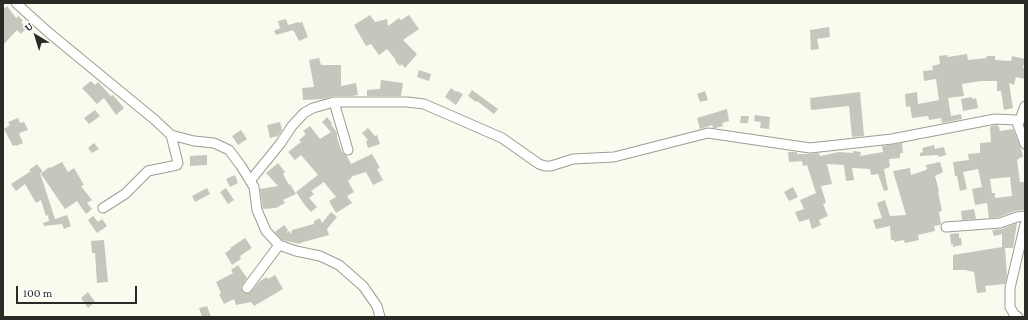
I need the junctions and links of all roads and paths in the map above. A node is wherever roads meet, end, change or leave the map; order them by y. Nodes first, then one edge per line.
1 (16, 3) edge
2 (334, 102) junction
3 (1025, 106) edge
4 (1018, 125) junction
5 (171, 135) junction
6 (1025, 144) edge
7 (348, 150) dead end
8 (250, 182) junction
9 (103, 208) dead end
10 (1025, 216) edge
11 (1025, 224) edge
12 (946, 227) dead end
13 (279, 245) junction
14 (247, 288) dead end
15 (380, 317) edge
16 (1018, 317) edge

1 - 5 street
2 - 4 street
2 - 7 street
2 - 8 street
3 - 4 street
4 - 6 street
5 - 8 street
5 - 9 street
8 - 13 street
10 - 12 street
11 - 16 street
13 - 14 street
13 - 15 street

